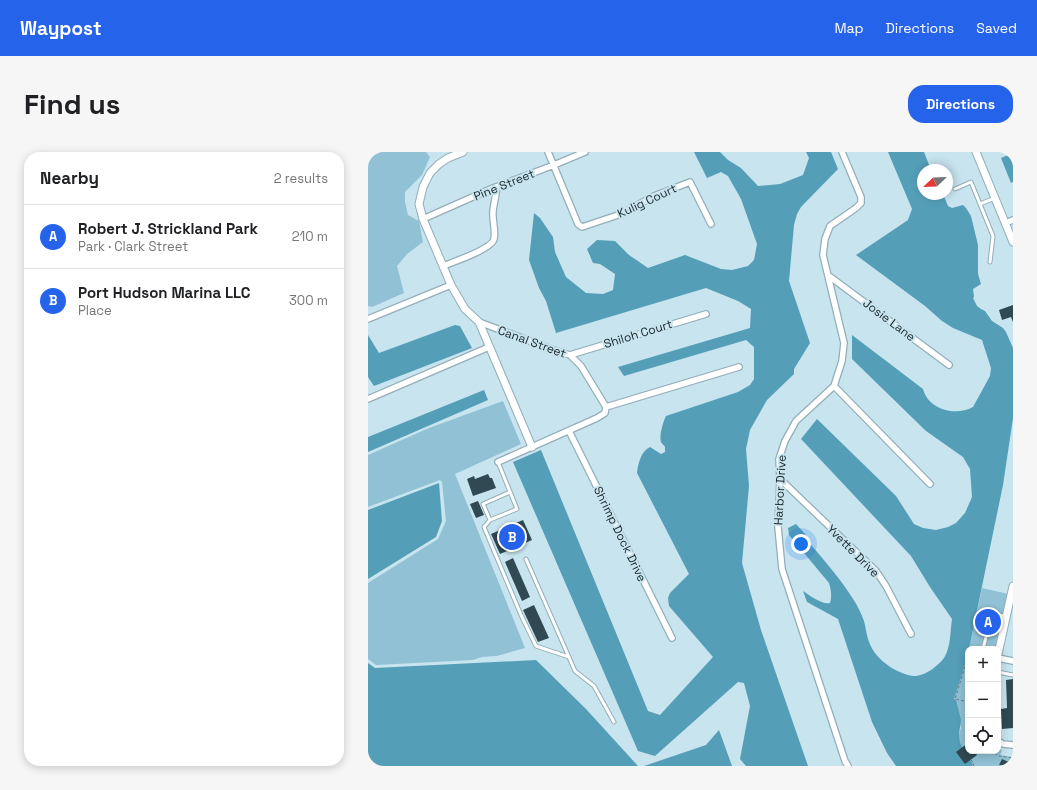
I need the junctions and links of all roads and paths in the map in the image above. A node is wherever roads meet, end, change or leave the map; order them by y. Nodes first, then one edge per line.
1 (463, 152) edge
2 (548, 152) edge
3 (585, 152) edge
4 (842, 152) edge
5 (976, 152) edge
6 (554, 165) junction
7 (497, 187) junction
8 (955, 189) dead end
9 (995, 198) junction
10 (980, 204) junction
11 (423, 219) junction
12 (1013, 220) edge
13 (1005, 223) junction
14 (710, 224) dead end
15 (1013, 242) edge
16 (990, 262) dead end
17 (443, 266) junction
18 (829, 276) junction
19 (451, 285) junction
20 (706, 314) dead end
21 (368, 319) edge
22 (479, 322) junction
23 (489, 347) junction
24 (570, 355) junction
25 (949, 365) dead end
26 (739, 368) dead end
27 (834, 386) junction
28 (368, 399) edge
29 (606, 407) junction
30 (569, 431) junction
31 (532, 447) junction
32 (498, 462) joint
33 (780, 479) junction
34 (930, 484) dead end
35 (510, 492) junction
36 (490, 520) junction
37 (526, 559) dead end
38 (1013, 586) edge
39 (1006, 617) junction
40 (911, 634) dead end
41 (672, 638) dead end
42 (984, 646) edge
43 (1000, 646) edge
44 (569, 657) junction
45 (1001, 659) edge
46 (1013, 661) edge
47 (965, 667) edge
48 (1001, 673) edge
49 (1013, 675) edge
50 (965, 701) edge
51 (614, 722) dead end
52 (1001, 743) edge
53 (1013, 746) edge
54 (995, 754) edge
55 (1013, 758) edge
56 (971, 760) dead end
57 (848, 766) edge
58 (973, 766) edge

1 - 11 street
2 - 6 street
3 - 6 street, Pine Street
4 - 18 street, Harbor Drive
5 - 9 street
6 - 7 street, Pine Street
6 - 14 street, Kulig Court
7 - 11 street, Pine Street
7 - 17 street
8 - 10 lane
9 - 10 lane
9 - 13 street
10 - 16 lane
11 - 17 street
12 - 13 street
13 - 15 street
17 - 19 street
18 - 25 street, Josie Lane
18 - 27 street, Harbor Drive
19 - 21 street
19 - 22 street
20 - 24 street, Shiloh Court
22 - 23 street
22 - 24 street, Canal Street
23 - 28 street
23 - 31 street
24 - 29 street, Canal Street
26 - 29 street
27 - 33 street, Harbor Drive
27 - 34 street
29 - 30 street
30 - 31 street
30 - 41 street, Shrimp Dock Drive
31 - 32 street
32 - 35 lane
33 - 40 street, Yvette Drive
33 - 57 street, Harbor Drive
35 - 36 lane
35 - 36 lane
36 - 44 lane
37 - 44 lane
38 - 39 street
39 - 42 lane
39 - 43 street
44 - 51 lane
45 - 46 street
47 - 50 path
48 - 49 lane
52 - 53 street
54 - 55 path
56 - 58 path

